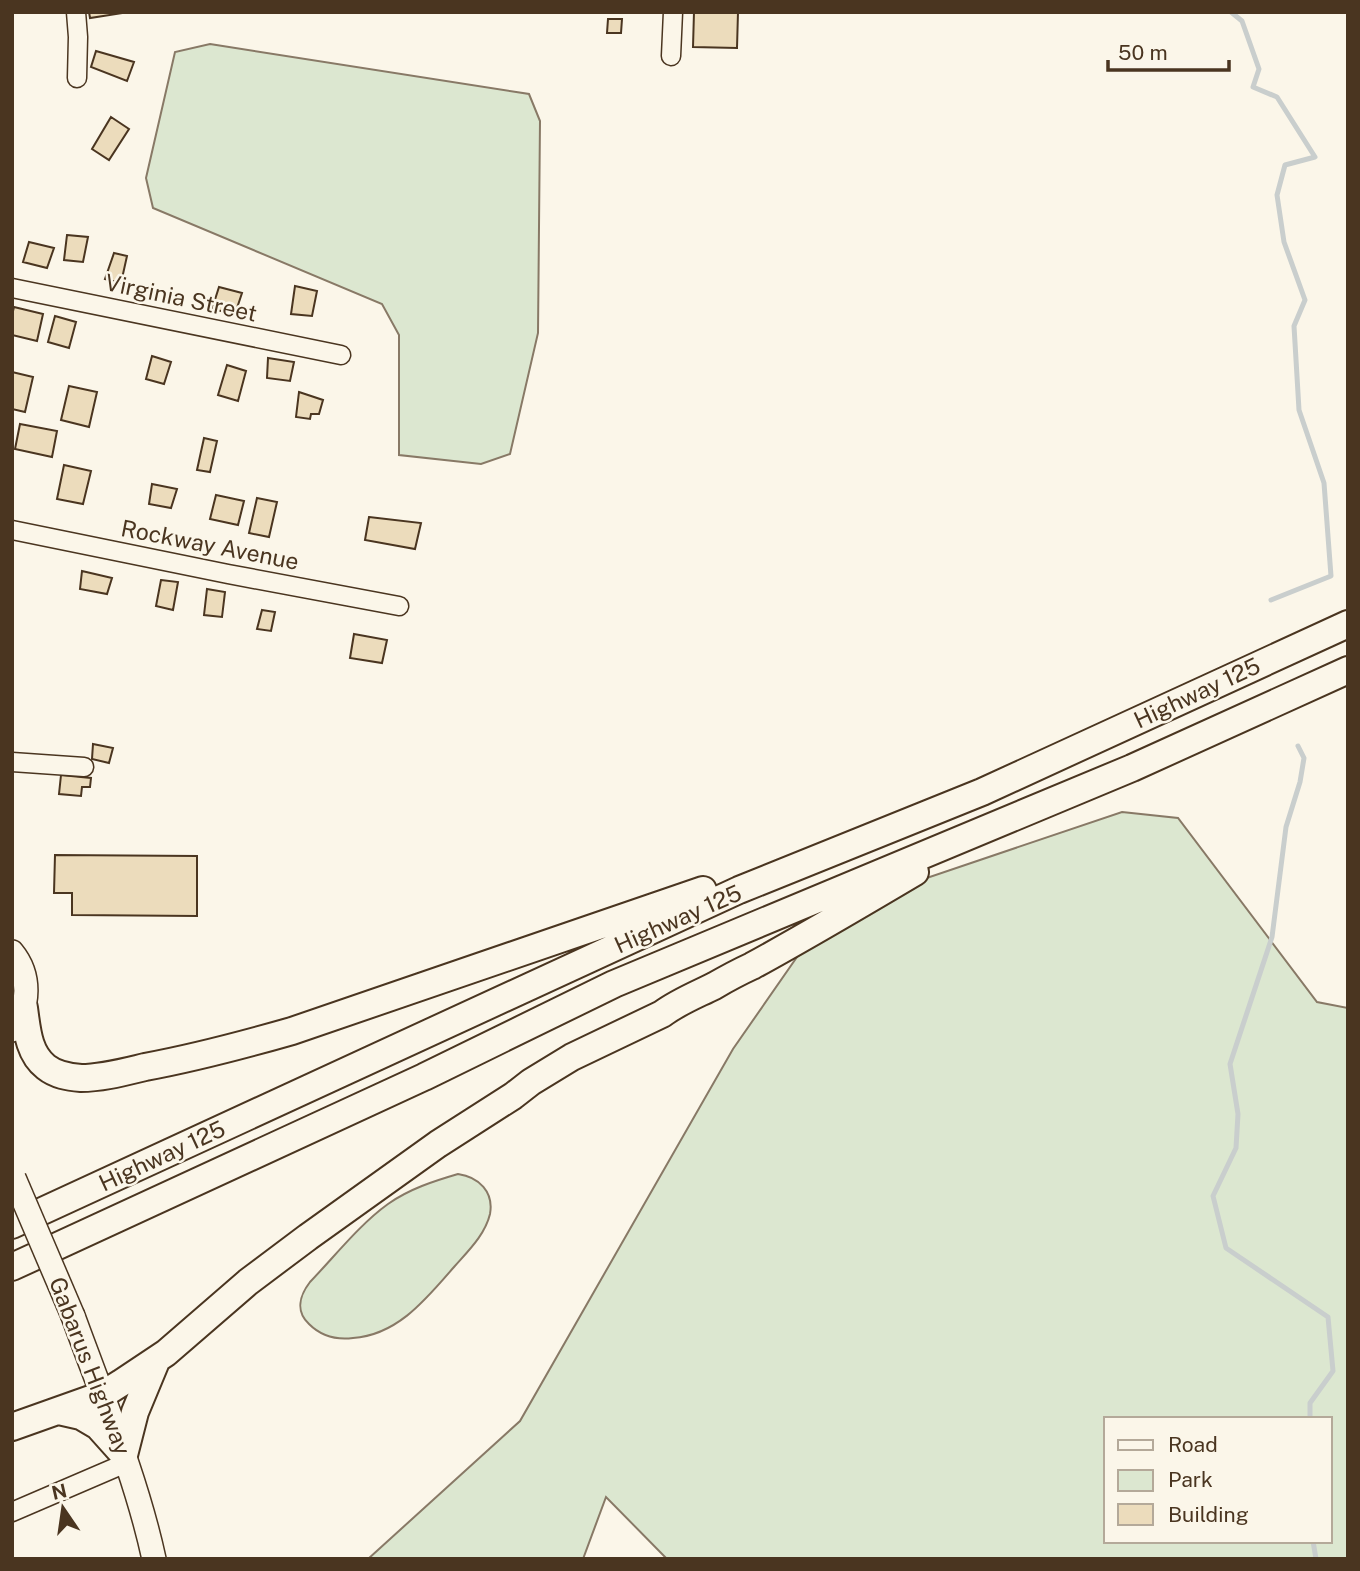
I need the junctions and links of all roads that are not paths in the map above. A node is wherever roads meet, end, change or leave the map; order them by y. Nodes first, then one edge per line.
1 (76, 12) edge
2 (673, 12) edge
3 (671, 56) dead end
4 (78, 78) dead end
5 (12, 288) edge
6 (341, 355) dead end
7 (12, 530) edge
8 (399, 606) dead end
9 (1348, 624) edge
10 (1348, 670) edge
11 (12, 762) edge
12 (84, 767) dead end
13 (982, 792) junction
14 (994, 824) junction
15 (12, 952) edge
16 (18, 1019) edge
17 (13, 1176) edge
18 (12, 1225) edge
19 (12, 1268) edge
20 (157, 1359) junction
21 (102, 1395) junction
22 (59, 1411) junction
23 (12, 1427) edge
24 (125, 1459) junction
25 (12, 1512) edge
26 (154, 1559) edge

1 - 4 street
2 - 3 street
5 - 6 street, Virginia Street
7 - 8 street, Rockway Avenue
9 - 13 highway, Highway 125
10 - 14 highway, Highway 125
11 - 12 street
13 - 16 highway
13 - 18 highway, Highway 125
14 - 19 highway, Highway 125
14 - 20 highway
15 - 16 main road
17 - 21 main road, Gabarus Highway, bridge
20 - 21 highway
20 - 24 highway
21 - 22 highway
21 - 24 main road, Gabarus Highway
22 - 23 highway
22 - 24 highway
24 - 25 street
24 - 26 main road, Gabarus Highway

